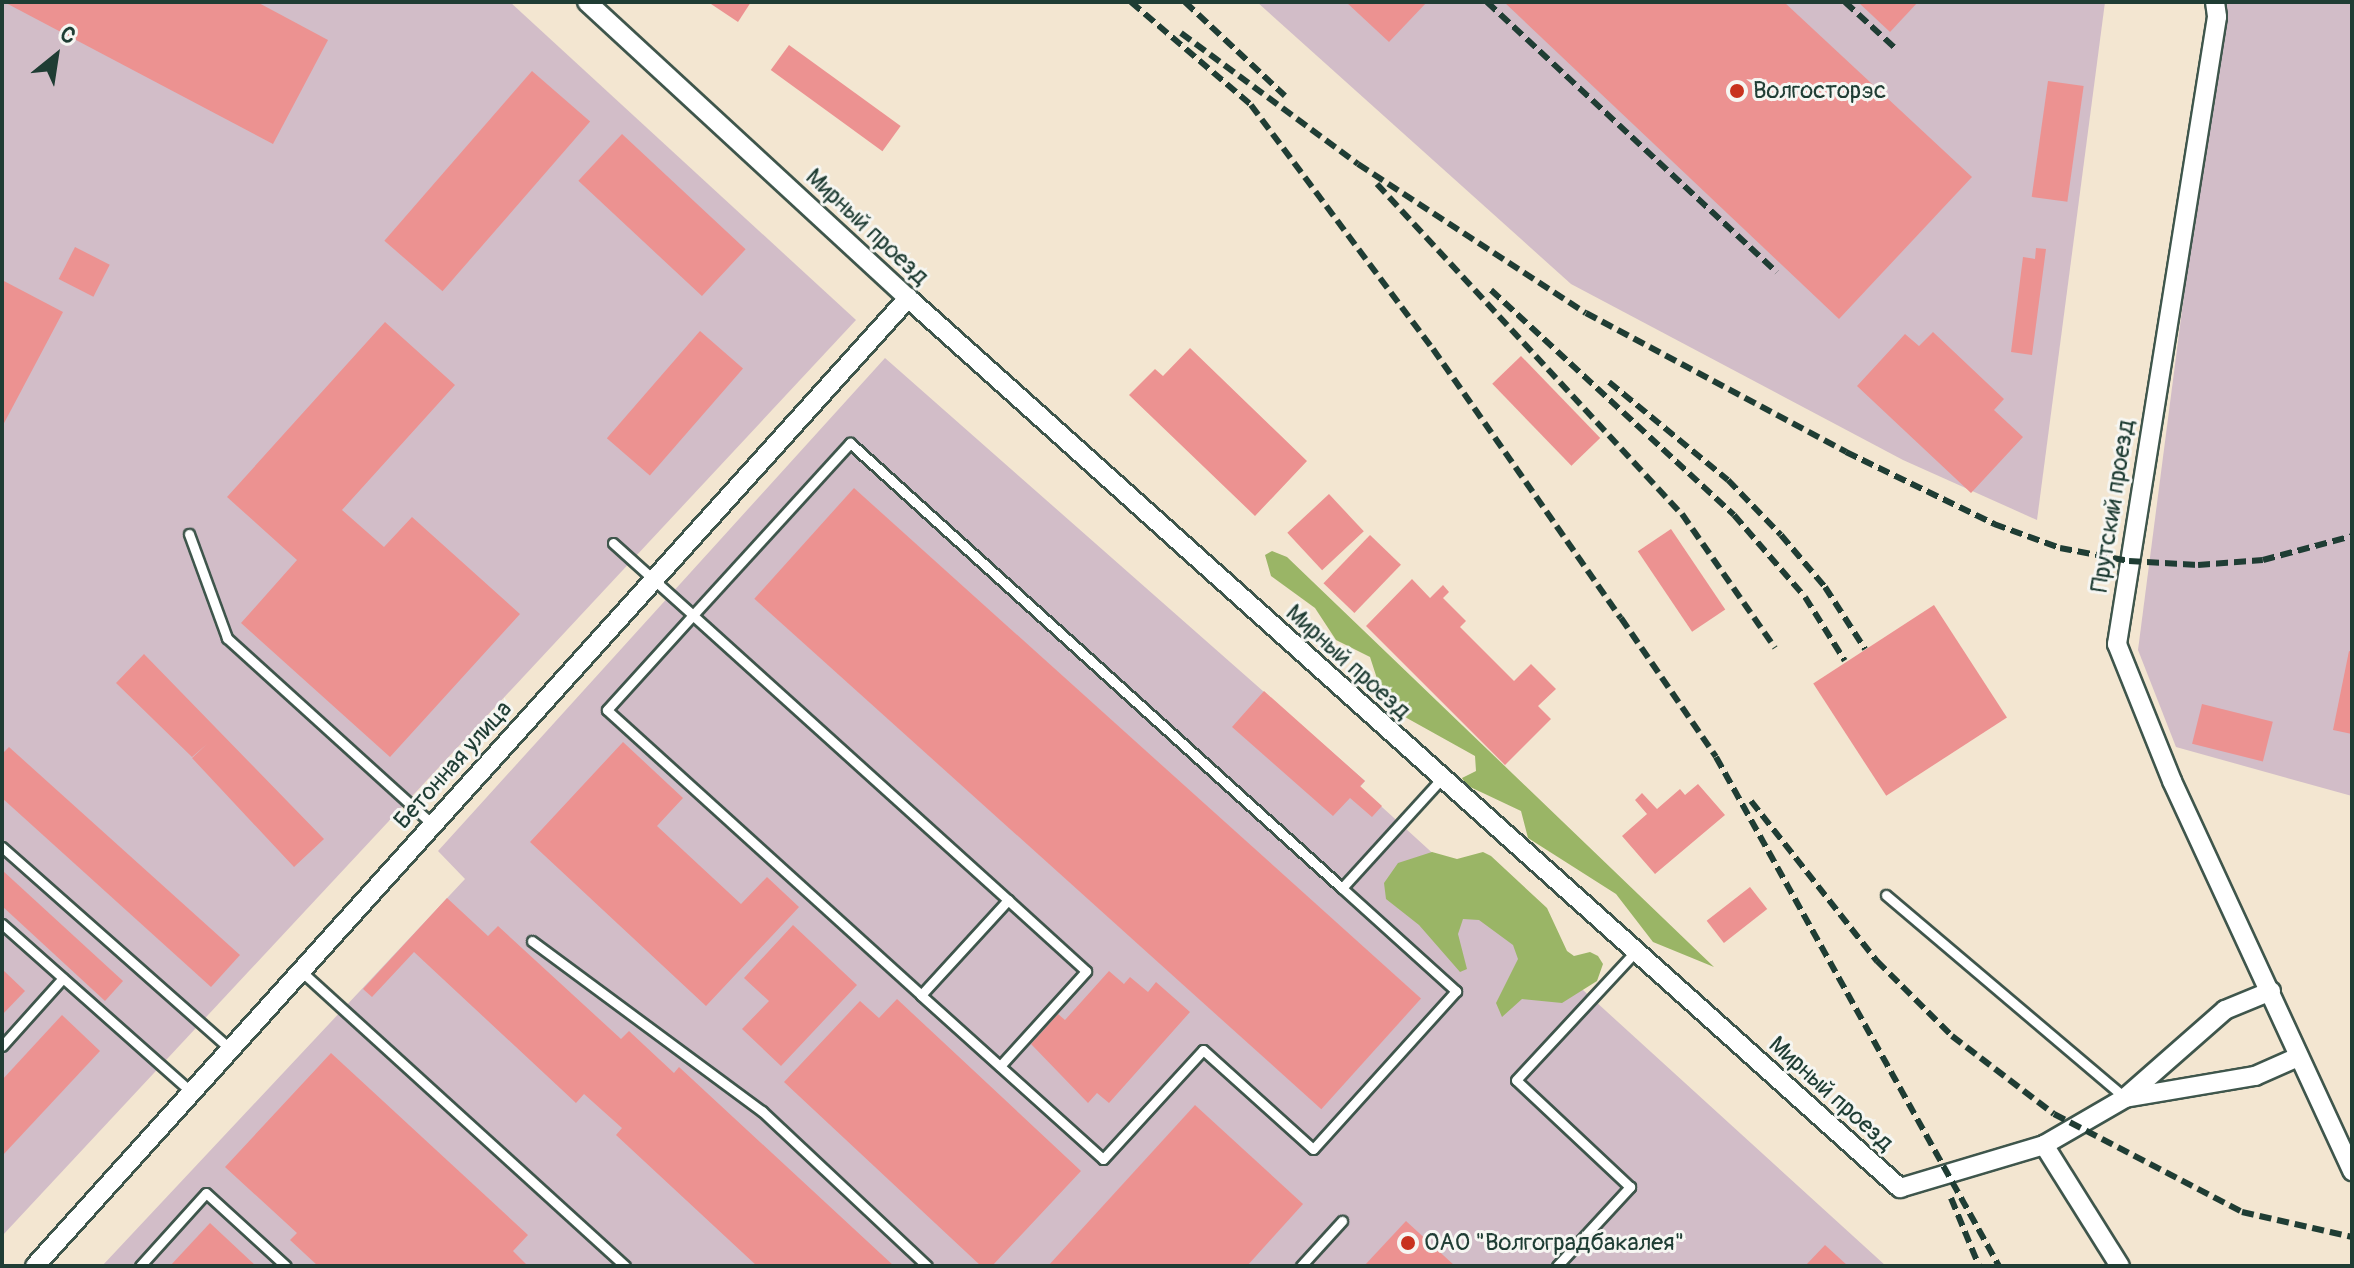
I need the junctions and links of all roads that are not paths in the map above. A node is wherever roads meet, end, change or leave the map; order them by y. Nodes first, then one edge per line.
1 (587, 2) edge
2 (2215, 2) edge
3 (908, 298) junction
4 (189, 534) dead end
5 (613, 543) dead end
6 (653, 579) junction
7 (693, 615) junction
8 (1442, 778) junction
9 (432, 824) junction
10 (2, 847) edge
11 (1342, 888) junction
12 (1886, 895) dead end
13 (1008, 900) junction
14 (2, 924) edge
15 (532, 941) dead end
16 (1636, 951) junction
17 (301, 971) junction
18 (63, 978) junction
19 (2271, 991) junction
20 (921, 995) junction
21 (2, 1046) edge
22 (230, 1049) junction
23 (2298, 1057) junction
24 (1000, 1066) junction
25 (191, 1092) junction
26 (2125, 1098) junction
27 (2044, 1145) junction
28 (2352, 1171) edge
29 (1342, 1221) dead end
30 (35, 1266) edge
31 (140, 1266) edge
32 (286, 1266) edge
33 (625, 1266) edge
34 (927, 1266) edge
35 (1301, 1266) edge
36 (1557, 1266) edge
37 (2120, 1266) edge

1 - 3 street, Мирный проезд
2 - 19 street, Прутский проезд
3 - 6 street, Бетонная улица
3 - 8 street, Мирный проезд
4 - 9 lane
5 - 6 lane
6 - 7 lane
6 - 9 street, Бетонная улица
7 - 11 lane
7 - 13 lane
7 - 20 lane
8 - 11 lane
8 - 16 street, Мирный проезд
9 - 17 street, Бетонная улица
10 - 22 lane
11 - 24 lane
12 - 26 lane
13 - 20 lane
13 - 24 lane
14 - 18 lane
15 - 34 lane
16 - 27 street, Мирный проезд
16 - 36 lane
17 - 22 street, Бетонная улица
17 - 33 lane
18 - 21 lane
18 - 25 lane
19 - 23 street, Прутский проезд
19 - 26 street
20 - 24 lane
22 - 25 street, Бетонная улица
23 - 26 street
23 - 28 street, Прутский проезд
25 - 30 street, Бетонная улица
26 - 27 street, Мирный проезд
27 - 37 street
29 - 35 lane
31 - 32 lane

